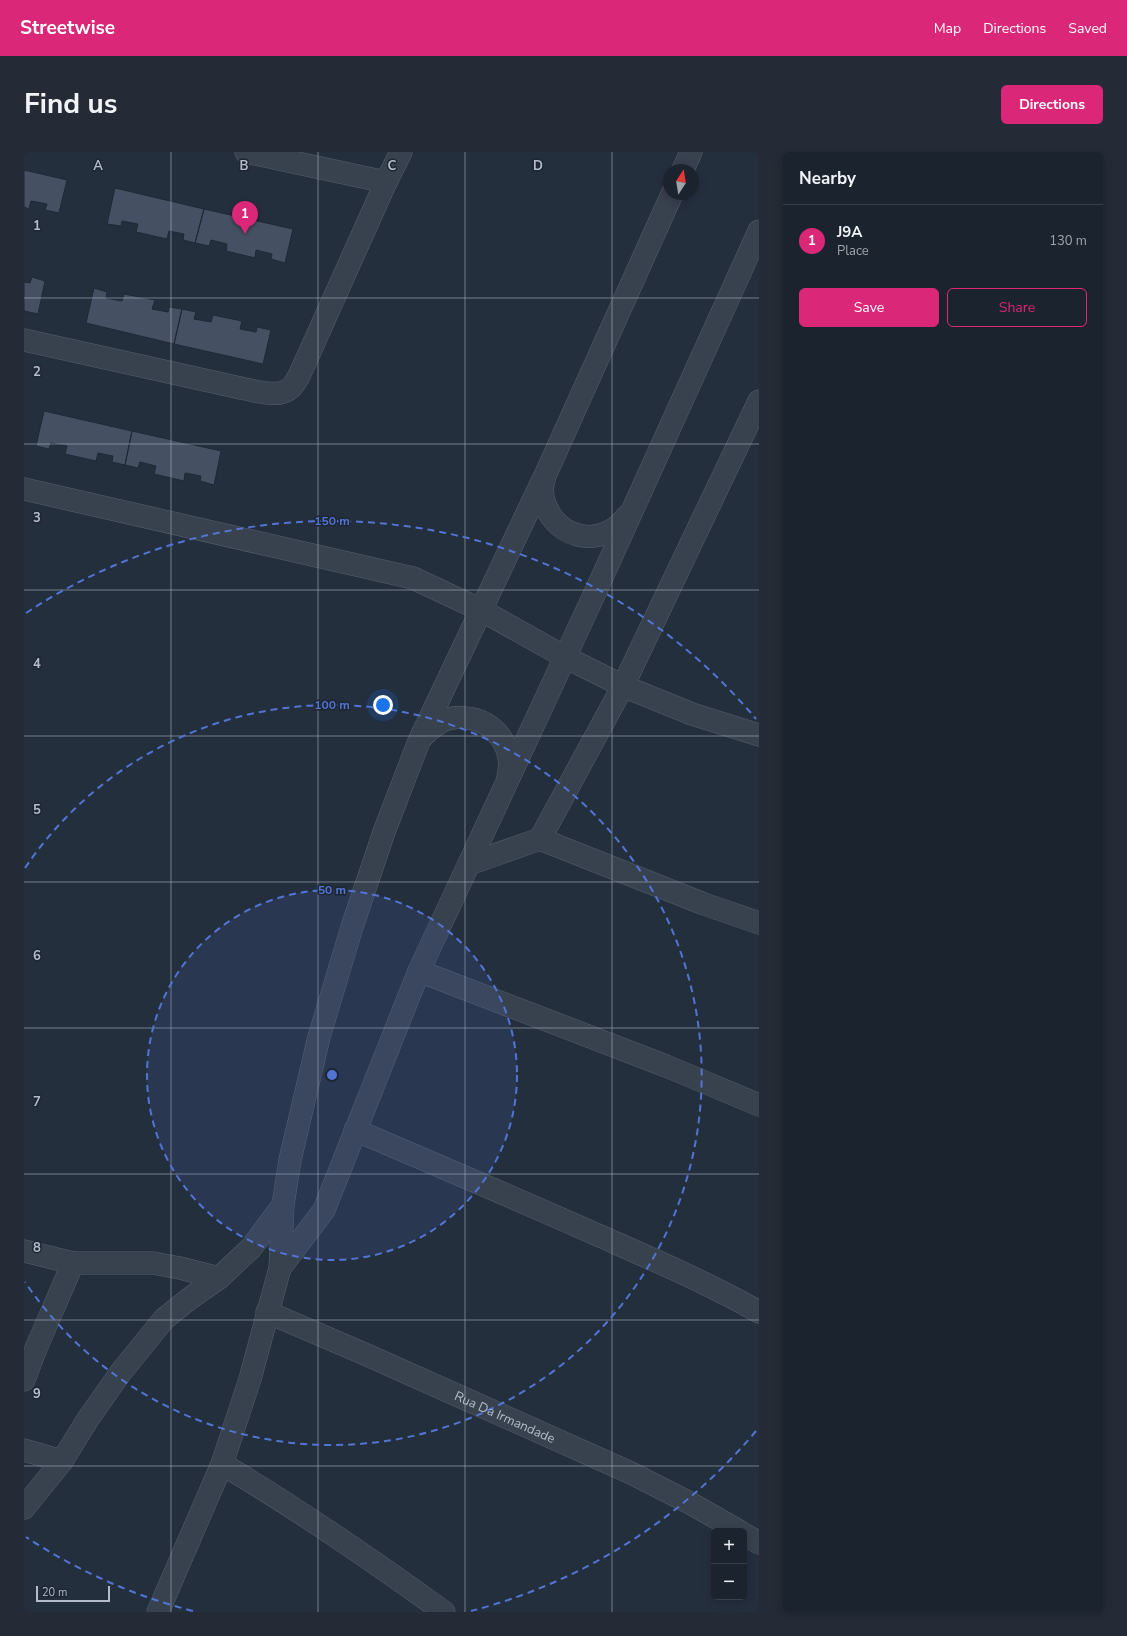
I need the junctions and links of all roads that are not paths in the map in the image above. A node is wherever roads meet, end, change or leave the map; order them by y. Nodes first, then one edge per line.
1 (246, 152) edge
2 (401, 152) edge
3 (691, 152) edge
4 (686, 164) edge
5 (386, 182) junction
6 (669, 200) edge
7 (759, 231) edge
8 (24, 340) edge
9 (759, 401) edge
10 (548, 469) junction
11 (24, 489) edge
12 (633, 508) junction
13 (481, 610) junction
14 (565, 657) junction
15 (623, 686) junction
16 (759, 735) edge
17 (419, 741) junction
18 (507, 784) junction
19 (540, 839) junction
20 (469, 864) junction
21 (759, 924) edge
22 (419, 971) junction
23 (759, 1105) edge
24 (355, 1130) junction
25 (283, 1205) junction
26 (24, 1251) edge
27 (73, 1263) junction
28 (280, 1268) junction
29 (219, 1278) junction
30 (267, 1312) junction
31 (759, 1312) edge
32 (24, 1380) edge
33 (24, 1450) edge
34 (62, 1461) junction
35 (222, 1464) junction
36 (24, 1508) edge
37 (734, 1528) edge
38 (747, 1536) edge
39 (759, 1543) edge
40 (158, 1612) edge
41 (444, 1612) edge

1 - 5 street
2 - 5 street
3 - 4 street
5 - 8 street
6 - 10 street
7 - 12 street
9 - 15 street
10 - 12 street
10 - 13 street
11 - 13 street
12 - 14 street
13 - 14 street
13 - 17 street
14 - 15 street
14 - 18 street
15 - 16 street
15 - 19 street
17 - 18 street
17 - 25 street
18 - 20 street
19 - 20 street
19 - 21 street
20 - 22 street
22 - 23 street
22 - 24 street
24 - 28 street
24 - 31 street
25 - 28 street
25 - 29 street
26 - 27 street
27 - 29 street
27 - 32 street
28 - 30 street
29 - 34 street
30 - 35 street
30 - 37 street, Rua Da Irmandade
33 - 34 street
34 - 36 street
35 - 40 street
35 - 41 street
38 - 39 street

